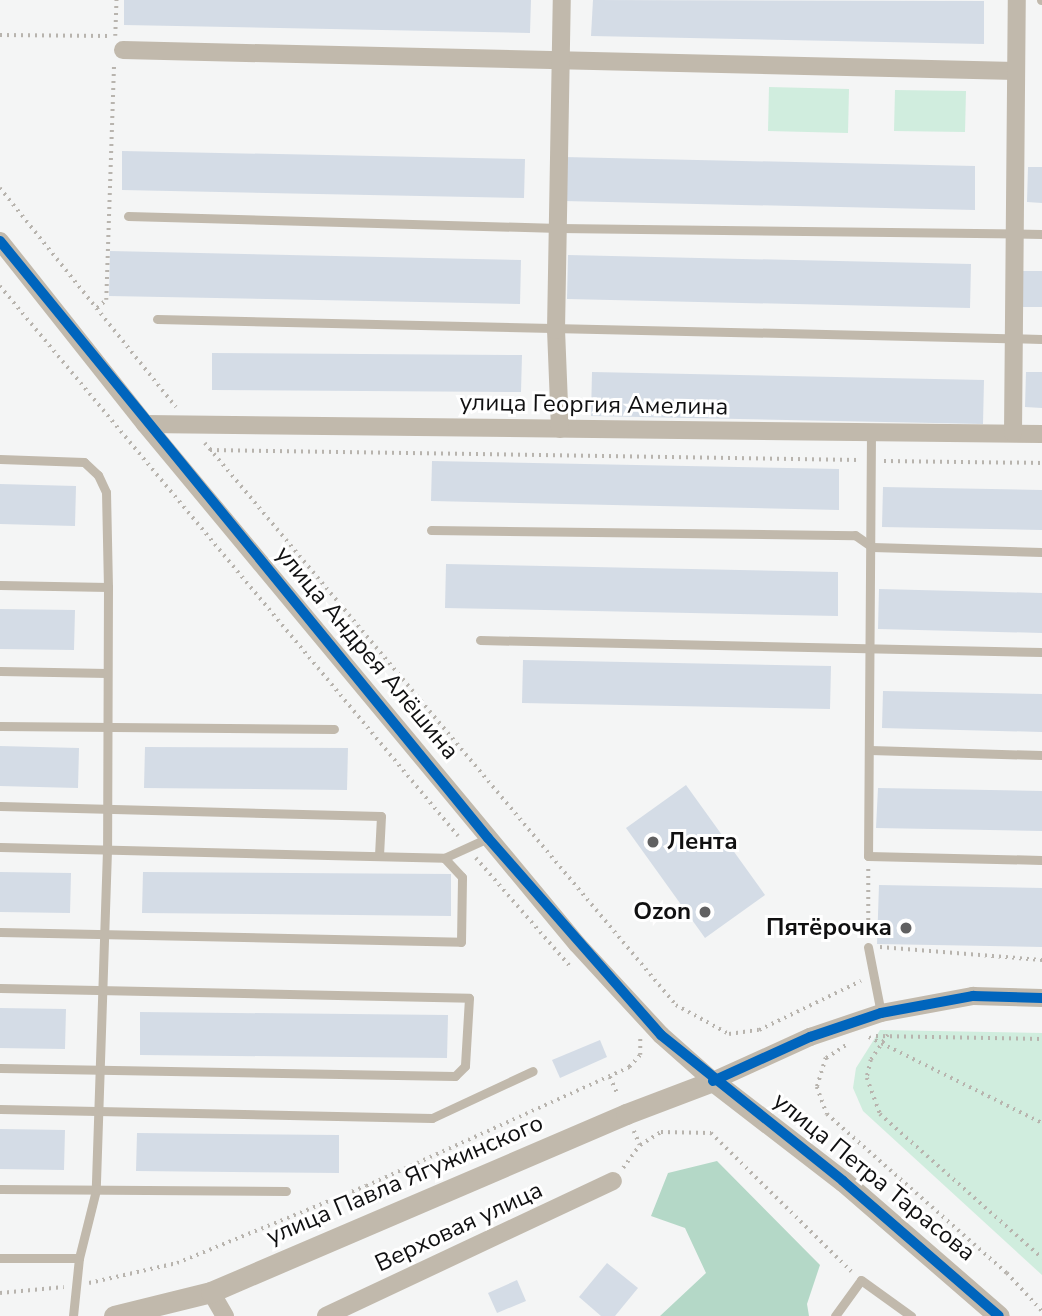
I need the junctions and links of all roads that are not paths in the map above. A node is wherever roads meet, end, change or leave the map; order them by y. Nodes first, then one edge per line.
1 (562, 0) edge
2 (1017, 0) edge
3 (119, 43) road end
4 (561, 59) junction
5 (1016, 71) junction
6 (128, 216) dead end
7 (559, 228) junction
8 (1014, 233) junction
9 (1042, 233) edge
10 (0, 241) edge
11 (157, 319) dead end
12 (556, 330) junction
13 (1012, 338) junction
14 (1042, 339) edge
15 (145, 424) junction
16 (559, 429) junction
17 (871, 432) junction
18 (1013, 433) junction
19 (1042, 434) edge
20 (0, 459) edge
21 (431, 530) dead end
22 (872, 547) junction
23 (1042, 552) edge
24 (0, 585) edge
25 (108, 587) junction
26 (480, 640) dead end
27 (872, 648) junction
28 (1042, 652) edge
29 (0, 671) edge
30 (107, 673) junction
31 (0, 726) edge
32 (107, 728) junction
33 (334, 729) dead end
34 (870, 750) junction
35 (1042, 755) edge
36 (0, 806) edge
37 (107, 807) junction
38 (488, 838) junction
39 (0, 847) edge
40 (107, 850) junction
41 (379, 856) junction
42 (443, 858) junction
43 (1042, 860) edge
44 (0, 932) edge
45 (104, 933) junction
46 (868, 947) road end
47 (0, 988) edge
48 (103, 989) junction
49 (1042, 998) edge
50 (881, 1013) junction
51 (0, 1068) edge
52 (101, 1069) junction
53 (533, 1071) dead end
54 (713, 1081) junction
55 (0, 1109) edge
56 (99, 1111) junction
57 (613, 1181) road end
58 (0, 1189) edge
59 (96, 1190) junction
60 (286, 1191) dead end
61 (0, 1258) edge
62 (79, 1258) junction
63 (211, 1292) junction
64 (73, 1316) edge
65 (114, 1316) edge
66 (225, 1316) edge
67 (326, 1316) edge
68 (835, 1316) edge
69 (911, 1316) edge
70 (999, 1316) edge

1 - 4 street
2 - 5 street
3 - 4 street
4 - 5 street
4 - 7 street
5 - 8 street
6 - 7 lane
7 - 8 lane
7 - 12 street
8 - 9 lane
8 - 13 street
10 - 15 street, улица Андрея Алёшина
11 - 12 lane
12 - 13 lane
12 - 16 street
13 - 14 lane
13 - 18 street
15 - 16 street, улица Георгия Амелина
15 - 38 street, улица Андрея Алёшина
16 - 17 street, улица Георгия Амелина
17 - 18 street, улица Георгия Амелина
17 - 22 lane
18 - 19 street, улица Георгия Амелина
20 - 25 lane
21 - 22 lane
22 - 23 lane
22 - 27 lane
24 - 25 lane
25 - 30 lane
26 - 27 lane
27 - 28 lane
27 - 34 lane
29 - 30 lane
30 - 32 lane
31 - 32 lane
32 - 33 lane
32 - 37 lane
34 - 35 lane
34 - 43 lane
36 - 37 lane
37 - 40 lane
37 - 41 lane
38 - 42 lane
38 - 54 street, улица Андрея Алёшина
39 - 40 lane
40 - 41 lane
40 - 45 lane
41 - 42 lane
42 - 45 lane
44 - 45 lane
45 - 48 lane
46 - 50 lane
47 - 48 lane
48 - 52 lane
48 - 52 lane
49 - 50 street
50 - 54 street
51 - 52 lane
52 - 56 lane
53 - 56 lane
54 - 63 street, улица Павла Ягужинского
54 - 70 street, улица Петра Тарасова
55 - 56 lane
56 - 59 lane
57 - 67 street, Верховая улица
58 - 59 lane
59 - 60 lane
59 - 62 lane
61 - 62 lane
62 - 64 lane
63 - 65 street, улица Павла Ягужинского
63 - 66 street
68 - 69 lane

